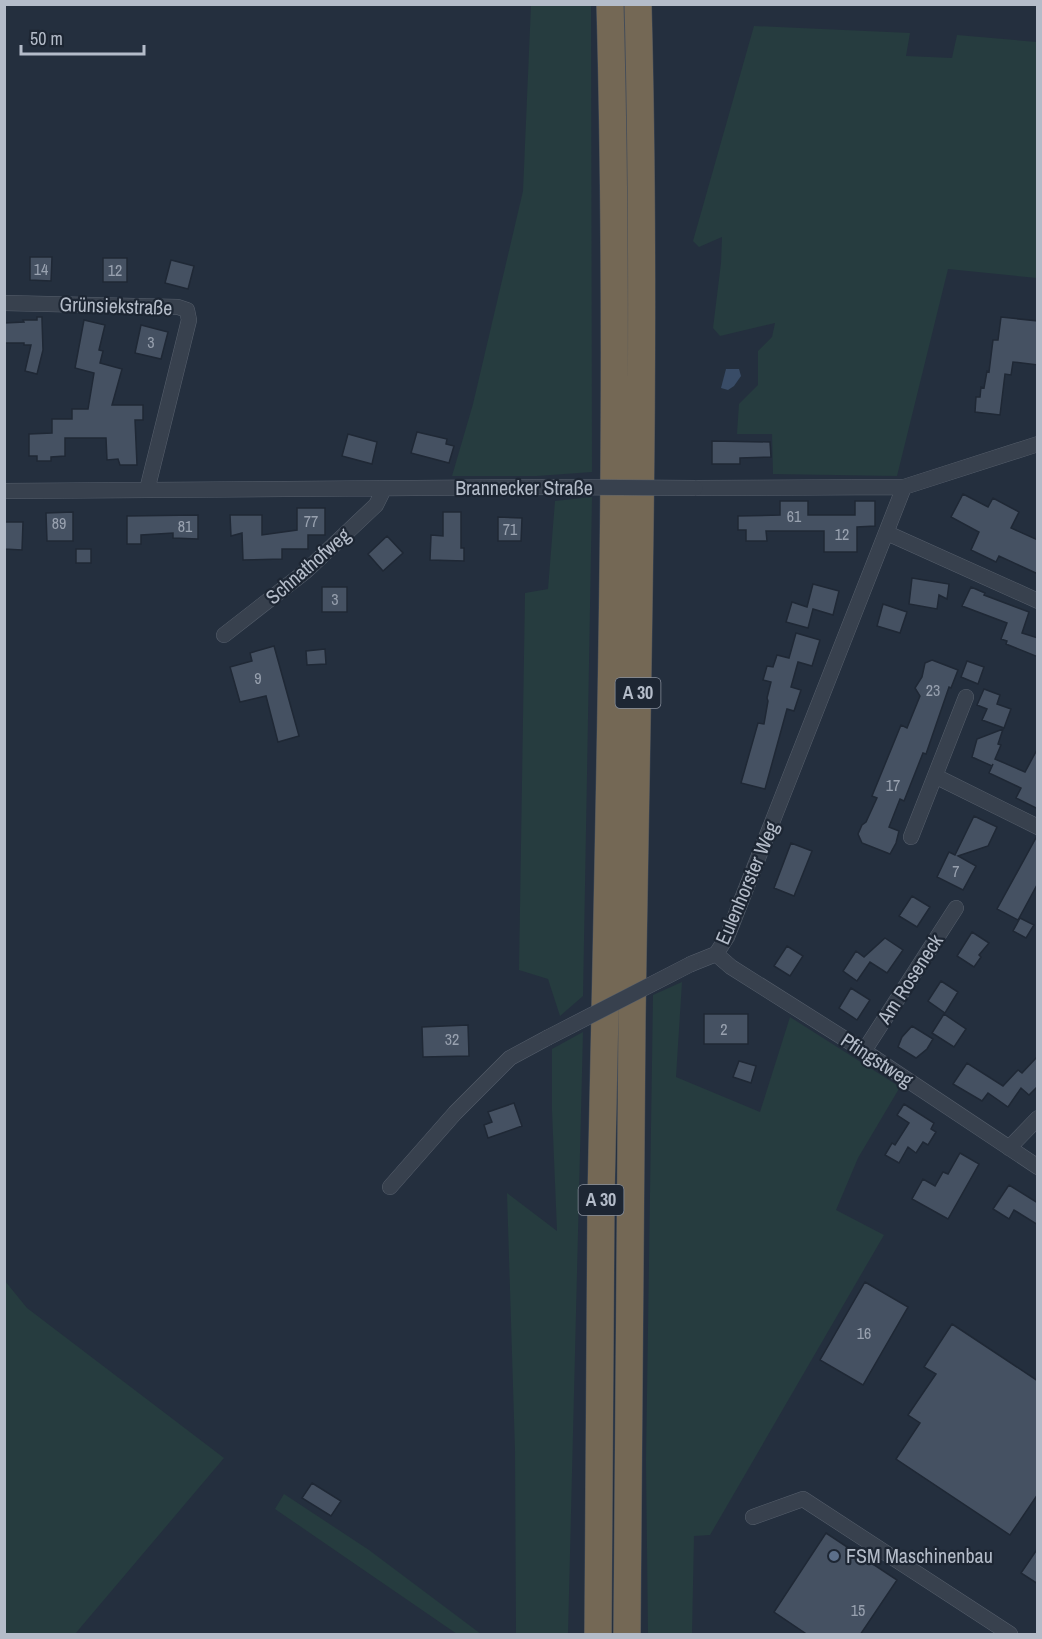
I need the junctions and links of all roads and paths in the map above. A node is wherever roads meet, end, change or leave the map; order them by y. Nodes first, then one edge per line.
1 (610, 4) edge
2 (638, 4) edge
3 (4, 303) edge
4 (1038, 444) edge
5 (904, 487) junction
6 (384, 489) junction
7 (147, 490) junction
8 (4, 491) edge
9 (887, 533) junction
10 (1038, 602) edge
11 (224, 635) dead end
12 (966, 697) dead end
13 (935, 776) junction
14 (1038, 828) edge
15 (911, 837) dead end
16 (956, 908) dead end
17 (717, 954) junction
18 (864, 1051) junction
19 (1038, 1118) edge
20 (1009, 1148) junction
21 (1038, 1167) edge
22 (390, 1187) dead end
23 (753, 1517) dead end
24 (598, 1635) edge
25 (627, 1635) edge
26 (1010, 1635) edge

1 - 24 highway, A 30
2 - 25 highway, A 30
3 - 7 street, Grünsiekstraße
4 - 5 street, Brannecker Straße
5 - 6 street, Brannecker Straße, bridge
5 - 9 street, Eulenhorster Weg
6 - 7 street, Brannecker Straße
6 - 11 street, Schnathofweg
7 - 8 street, Brannecker Straße
9 - 10 street
9 - 17 street, Eulenhorster Weg
12 - 13 street
13 - 14 street
13 - 15 street
16 - 18 street, Am Roseneck
17 - 18 street, Pfingstweg
17 - 22 street, Eulenhorster Weg, bridge
18 - 20 street, Pfingstweg
19 - 20 street
20 - 21 street, Pfingstweg
23 - 26 street

